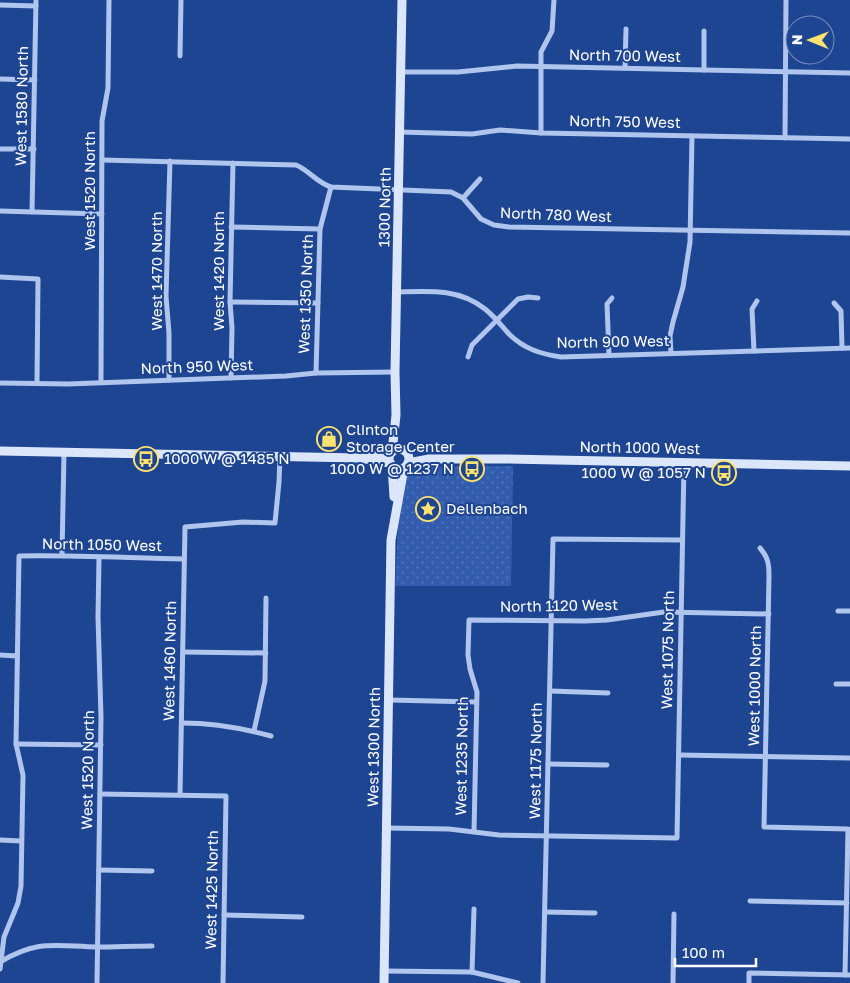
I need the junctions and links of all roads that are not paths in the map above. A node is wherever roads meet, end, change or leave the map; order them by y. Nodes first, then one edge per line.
1 (109, 0) edge
2 (181, 0) edge
3 (402, 0) edge
4 (554, 0) edge
5 (786, 0) edge
6 (36, 3) edge
7 (0, 6) edge
8 (626, 29) dead end
9 (704, 31) dead end
10 (180, 56) dead end
11 (541, 67) junction
12 (625, 68) junction
13 (704, 70) junction
14 (785, 71) junction
15 (400, 72) junction
16 (850, 73) edge
17 (0, 79) edge
18 (35, 80) junction
19 (399, 132) junction
20 (542, 133) junction
21 (692, 136) junction
22 (785, 138) junction
23 (850, 139) edge
24 (0, 149) edge
25 (34, 149) junction
26 (102, 160) junction
27 (170, 161) junction
28 (233, 163) junction
29 (480, 179) dead end
30 (331, 187) junction
31 (399, 190) junction
32 (463, 198) junction
33 (0, 211) edge
34 (32, 212) junction
35 (102, 214) junction
36 (231, 227) junction
37 (320, 229) junction
38 (690, 230) junction
39 (850, 233) edge
40 (0, 277) edge
41 (397, 292) junction
42 (538, 298) dead end
43 (612, 298) dead end
44 (757, 301) dead end
45 (230, 302) junction
46 (834, 302) dead end
47 (318, 303) junction
48 (497, 320) junction
49 (842, 348) junction
50 (850, 348) edge
51 (754, 351) junction
52 (670, 353) junction
53 (609, 356) junction
54 (468, 357) dead end
55 (395, 372) junction
56 (316, 373) junction
57 (231, 378) junction
58 (169, 380) junction
59 (101, 382) junction
60 (0, 383) edge
61 (37, 383) junction
62 (396, 415) junction
63 (0, 451) edge
64 (64, 452) junction
65 (280, 456) junction
66 (391, 458) junction
67 (406, 459) junction
68 (684, 463) junction
69 (850, 466) edge
70 (395, 513) junction
71 (682, 540) junction
72 (760, 548) dead end
73 (62, 555) junction
74 (99, 558) junction
75 (184, 559) junction
76 (266, 598) dead end
77 (838, 611) dead end
78 (850, 611) edge
79 (681, 613) junction
80 (768, 614) junction
81 (469, 620) joint
82 (551, 621) junction
83 (183, 652) junction
84 (266, 653) junction
85 (0, 656) edge
86 (17, 656) junction
87 (836, 684) dead end
88 (850, 684) edge
89 (550, 691) junction
90 (608, 693) dead end
91 (389, 700) junction
92 (476, 702) junction
93 (182, 723) junction
94 (254, 732) junction
95 (271, 736) dead end
96 (16, 744) junction
97 (101, 745) junction
98 (679, 755) junction
99 (766, 756) junction
100 (850, 758) edge
101 (548, 764) junction
102 (607, 765) dead end
103 (100, 794) junction
104 (180, 795) junction
105 (386, 828) junction
106 (474, 832) junction
107 (546, 837) junction
108 (0, 840) edge
109 (21, 841) junction
110 (98, 870) junction
111 (152, 871) dead end
112 (750, 901) dead end
113 (847, 903) junction
114 (474, 909) dead end
115 (545, 912) junction
116 (596, 913) dead end
117 (674, 914) dead end
118 (224, 915) junction
119 (302, 917) dead end
120 (152, 946) dead end
121 (97, 947) junction
122 (0, 962) edge
123 (0, 969) edge
124 (384, 971) junction
125 (472, 972) junction
126 (848, 975) edge
127 (96, 983) edge
128 (223, 983) edge
129 (384, 983) edge
130 (518, 983) edge
131 (543, 983) edge
132 (673, 983) edge
133 (749, 983) edge

1 - 26 street, West 1520 North
2 - 10 street
3 - 15 street, 1300 North
4 - 11 street
5 - 14 street
6 - 7 street
6 - 18 street, West 1580 North
8 - 12 street
9 - 13 street
11 - 12 street, North 700 West
11 - 15 street, North 700 West
11 - 20 street
12 - 13 street, North 700 West
13 - 14 street, North 700 West
14 - 16 street, North 700 West
14 - 22 street
15 - 19 street, 1300 North
17 - 18 street
18 - 25 street, West 1580 North
19 - 20 street, North 750 West
19 - 31 street, 1300 North
20 - 21 street, North 750 West
21 - 22 street, North 750 West
21 - 38 street
22 - 23 street, North 750 West
24 - 25 street
25 - 34 street, West 1580 North
26 - 27 street
26 - 35 street, West 1520 North
27 - 28 street
27 - 58 street, West 1470 North
28 - 30 street
28 - 36 street, West 1420 North
29 - 32 street
30 - 31 street
30 - 37 street, West 1350 North
31 - 32 street
31 - 41 street, 1300 North
32 - 38 street, North 780 West
33 - 34 street
34 - 35 street
35 - 59 street, West 1520 North
36 - 37 street
36 - 45 street, West 1420 North
37 - 47 street, West 1350 North
38 - 39 street, North 780 West
38 - 52 street
40 - 61 street
41 - 48 street, North 900 West
41 - 55 street, 1300 North
42 - 48 street
43 - 53 street
44 - 51 street
45 - 47 street
45 - 57 street, West 1420 North
46 - 49 street
47 - 56 street, West 1350 North
48 - 53 street, North 900 West
48 - 54 street
49 - 50 street, North 900 West
49 - 51 street, North 900 West
51 - 52 street, North 900 West
52 - 53 street, North 900 West
55 - 56 street, North 950 West
55 - 62 street, 1300 North
56 - 57 street, North 950 West
57 - 58 street, North 950 West
58 - 59 street, North 950 West
59 - 61 street, North 950 West
60 - 61 street, North 950 West
62 - 66 street, 1300 North
62 - 67 street, 1300 North
63 - 64 street
64 - 65 street
64 - 73 street
65 - 66 street
65 - 75 street, West 1460 North
66 - 67 street
66 - 67 street, North 1000 West
66 - 70 street, West 1300 North
67 - 68 street, North 1000 West
67 - 70 street, West 1300 North
68 - 69 street, North 1000 West
68 - 71 street, West 1075 North
70 - 91 street, West 1300 North
71 - 79 street, West 1075 North
71 - 82 street, West 1175 North
72 - 80 street, West 1000 North
73 - 74 street, North 1050 West
73 - 86 street, North 1050 West
74 - 75 street, North 1050 West
74 - 97 street, West 1520 North
75 - 83 street, West 1460 North
76 - 84 street
77 - 78 street
79 - 80 street, North 1120 West
79 - 82 street, North 1120 West
79 - 98 street, West 1075 North
80 - 99 street, West 1000 North
81 - 82 street, North 1120 West
81 - 92 street, West 1235 North
82 - 89 street, West 1175 North
83 - 84 street
83 - 93 street, West 1460 North
84 - 94 street
85 - 86 street
86 - 96 street
87 - 88 street
89 - 90 street
89 - 101 street, West 1175 North
91 - 92 street
91 - 105 street, West 1300 North
92 - 106 street, West 1235 North
93 - 94 street
93 - 104 street, West 1460 North
94 - 95 street
96 - 97 street
96 - 109 street
97 - 103 street, West 1520 North
98 - 99 street
98 - 107 street, West 1075 North
99 - 100 street
99 - 113 street, West 1000 North
101 - 102 street
101 - 107 street, West 1175 North
103 - 104 street
103 - 110 street, West 1520 North
104 - 118 street, West 1425 North
105 - 106 street
105 - 124 street, West 1300 North
106 - 107 street
107 - 115 street, West 1175 North
108 - 109 street
109 - 122 street
110 - 111 street
110 - 121 street, West 1520 North
112 - 113 street
113 - 126 street
114 - 125 street
115 - 116 street
115 - 131 street, West 1175 North
117 - 132 street
118 - 119 street
118 - 128 street, West 1425 North
120 - 121 street
121 - 122 street
121 - 127 street, West 1520 North
122 - 123 street
124 - 125 street
124 - 129 street, West 1300 North
125 - 130 street
126 - 133 street

